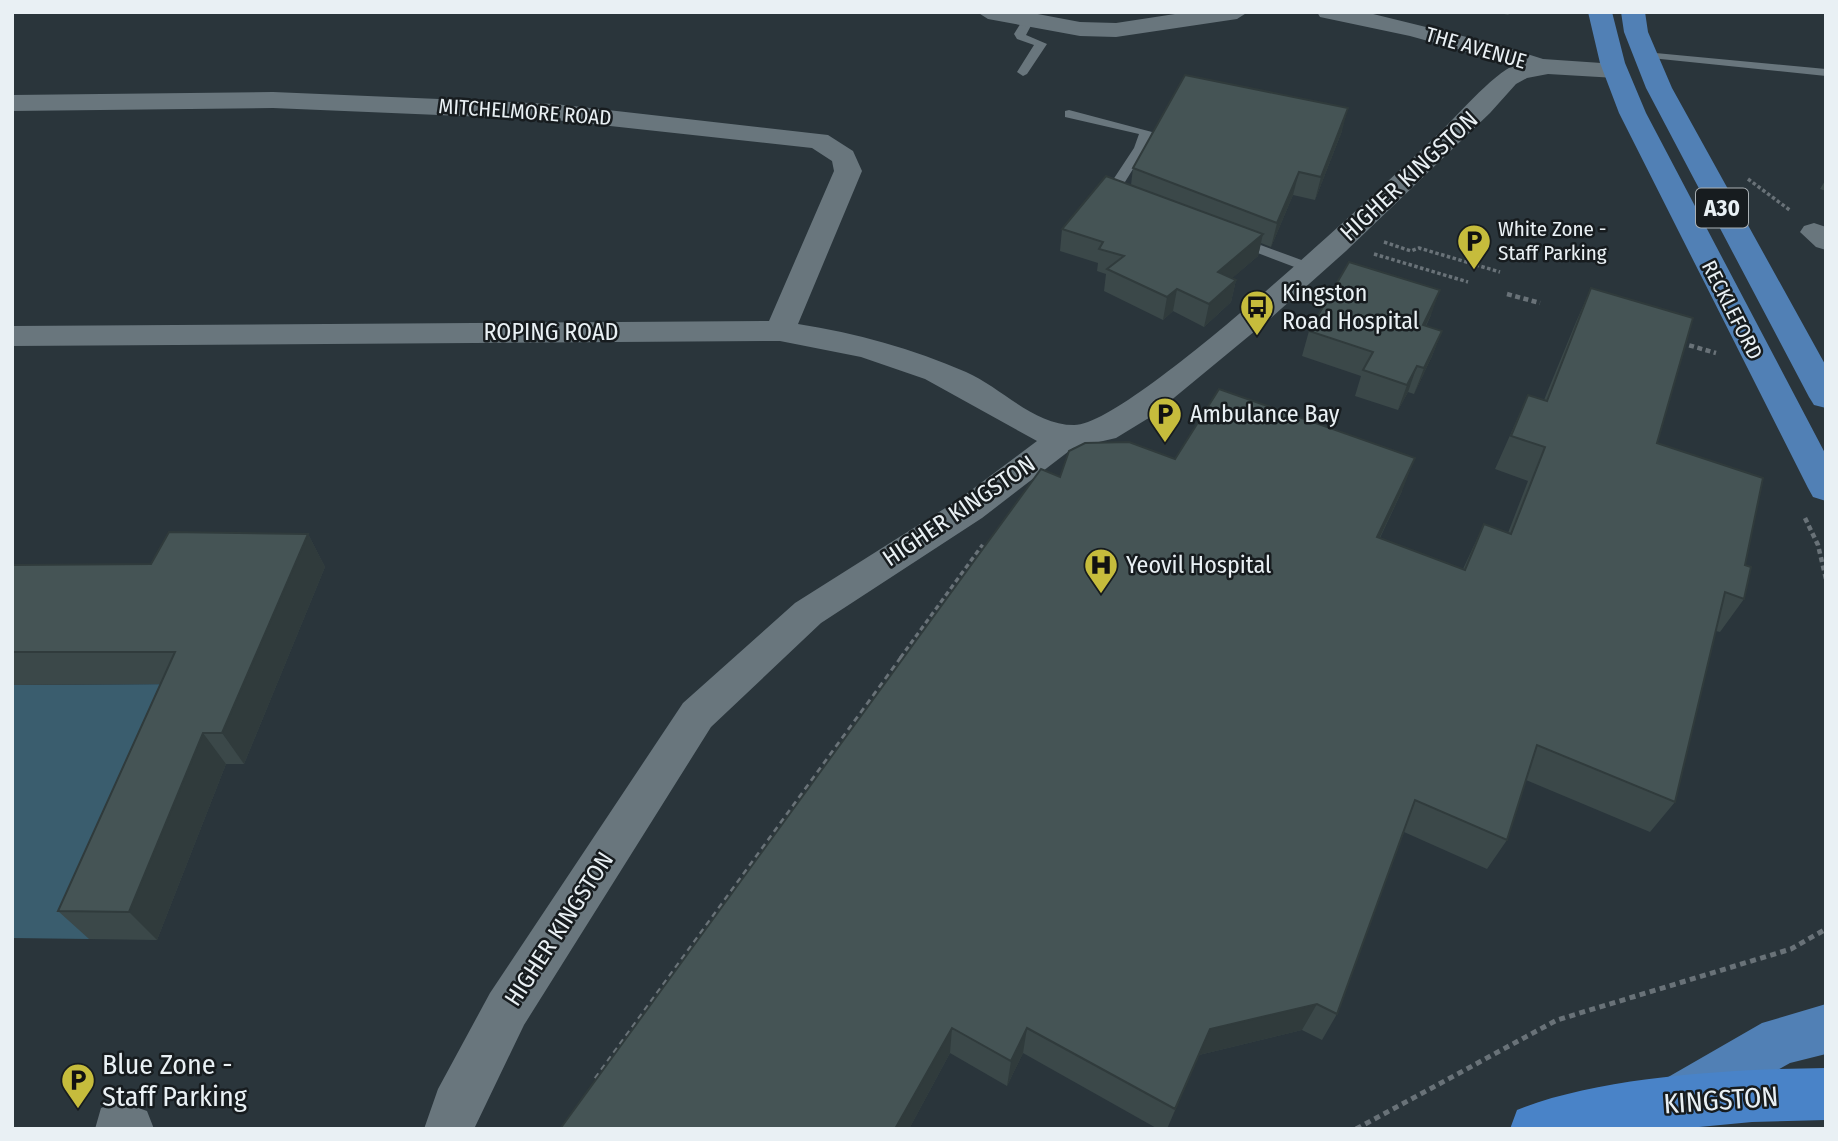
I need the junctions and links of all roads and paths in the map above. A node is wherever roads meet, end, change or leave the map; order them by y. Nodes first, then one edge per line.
1 (988, 12) edge
2 (1237, 12) edge
3 (1328, 12) edge
4 (1600, 12) edge
5 (1633, 12) edge
6 (1173, 17) edge
7 (1028, 20) junction
8 (1645, 55) junction
9 (1542, 68) junction
10 (1616, 71) junction
11 (1023, 72) dead end
12 (1826, 73) edge
13 (12, 103) edge
14 (1069, 114) dead end
15 (1744, 175) dead end
16 (1137, 201) edge
17 (1224, 235) edge
18 (1820, 237) edge
19 (1380, 241) dead end
20 (1369, 253) dead end
21 (1310, 268) junction
22 (1500, 272) dead end
23 (1468, 282) dead end
24 (1507, 294) dead end
25 (1540, 303) dead end
26 (780, 331) junction
27 (12, 336) edge
28 (1672, 340) edge
29 (1718, 343) dead end
30 (1826, 397) edge
31 (1067, 436) junction
32 (1826, 488) edge
33 (1800, 510) dead end
34 (989, 537) edge
35 (1826, 579) edge
36 (1826, 929) edge
37 (1826, 1029) edge
38 (593, 1084) edge
39 (1826, 1094) edge
40 (1674, 1103) junction
41 (449, 1129) edge
42 (1356, 1129) edge
43 (1535, 1129) edge

1 - 7 street
2 - 6 street
3 - 9 street, THE AVENUE
4 - 10 main road, RECKLEFORD / A30
5 - 8 main road, RECKLEFORD / A30
6 - 7 street
7 - 11 lane
8 - 12 lane
8 - 30 main road, RECKLEFORD / A30
9 - 10 street, HIGHER KINGSTON
9 - 21 street, HIGHER KINGSTON
10 - 32 main road, RECKLEFORD / A30
13 - 26 street, MITCHELMORE ROAD
14 - 16 lane
15 - 18 path
17 - 21 lane
19 - 22 path
20 - 23 path
21 - 31 street, HIGHER KINGSTON
24 - 25 path
26 - 27 street, ROPING ROAD
26 - 31 street, ROPING ROAD
28 - 29 path
31 - 41 street, HIGHER KINGSTON
33 - 35 path
34 - 38 path
36 - 42 path
37 - 40 main road
39 - 40 highway, KINGSTON
40 - 43 highway, KINGSTON

